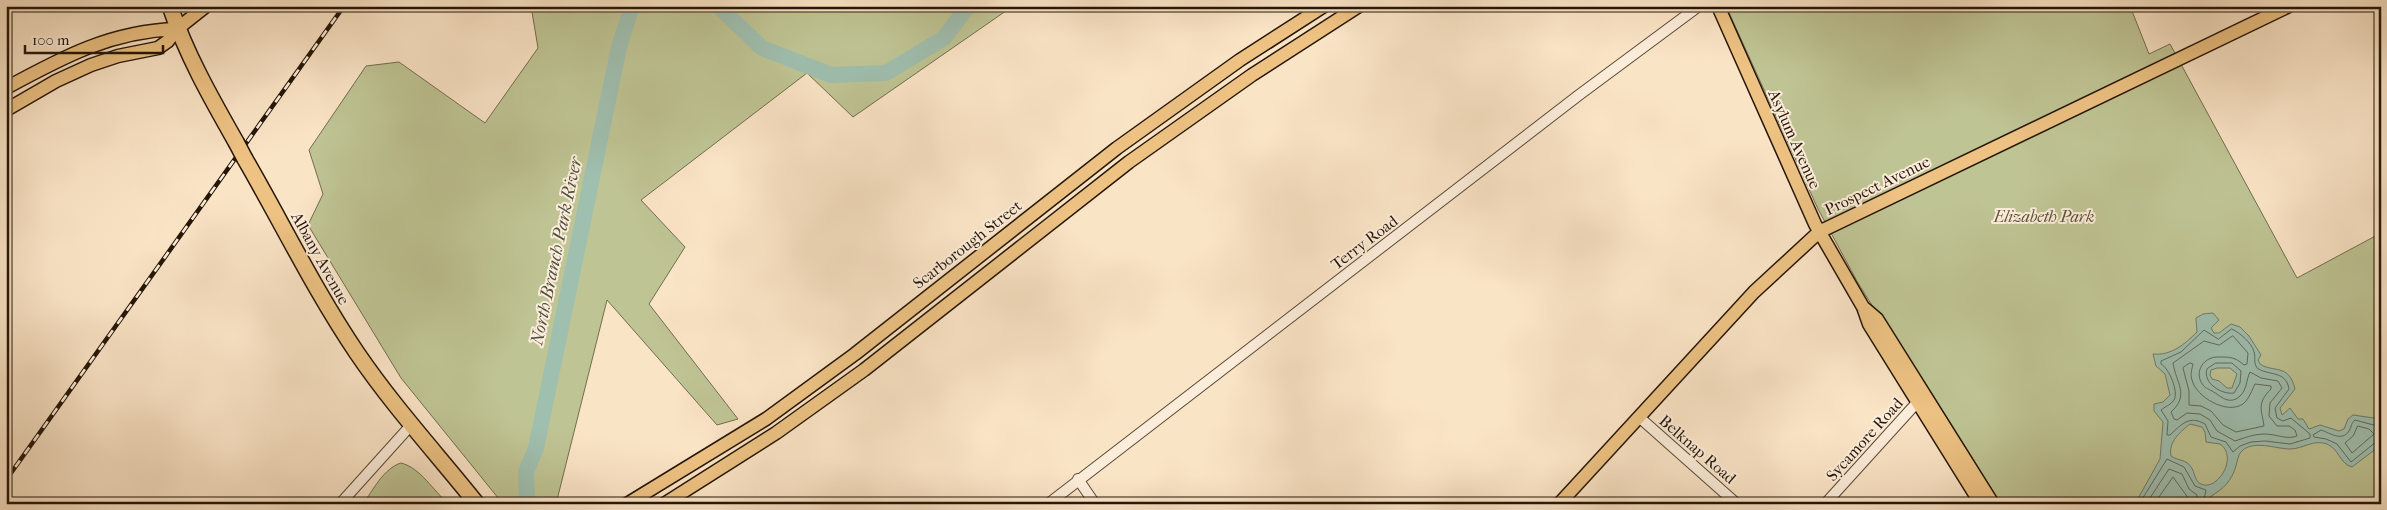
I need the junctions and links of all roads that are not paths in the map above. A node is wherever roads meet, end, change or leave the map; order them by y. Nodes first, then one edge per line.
1 (170, 6) edge
2 (206, 6) edge
3 (1324, 6) edge
4 (1359, 6) edge
5 (1700, 6) edge
6 (1718, 6) edge
7 (2289, 6) edge
8 (178, 29) junction
9 (1240, 60) junction
10 (1252, 75) junction
11 (6, 88) edge
12 (10, 108) edge
13 (1117, 148) junction
14 (1129, 162) junction
15 (1819, 232) junction
16 (985, 249) junction
17 (997, 264) junction
18 (855, 354) junction
19 (864, 370) junction
20 (1921, 398) junction
21 (1639, 417) junction
22 (766, 419) junction
23 (412, 424) junction
24 (776, 433) junction
25 (1078, 479) junction
26 (340, 504) edge
27 (477, 504) edge
28 (627, 504) edge
29 (664, 504) edge
30 (1048, 504) edge
31 (1095, 504) edge
32 (1559, 504) edge
33 (1738, 504) edge
34 (1825, 504) edge
35 (1981, 504) edge
36 (1993, 504) edge

1 - 8 highway, Albany Avenue
2 - 8 main road
3 - 9 main road, Scarborough Street
4 - 10 main road
5 - 25 street, Terry Road
6 - 15 main road, Asylum Avenue
7 - 15 main road, Prospect Avenue
8 - 11 main road
8 - 12 main road
8 - 23 highway, Albany Avenue, bridge
9 - 10 main road
9 - 13 main road, Scarborough Street
10 - 14 main road
11 - 12 main road
13 - 14 main road
13 - 16 main road, Scarborough Street
14 - 17 main road
15 - 20 main road, Asylum Avenue
15 - 21 main road, Prospect Avenue
16 - 17 main road
16 - 18 main road, Scarborough Street
17 - 19 main road
18 - 19 main road
18 - 22 main road, Scarborough Street
19 - 24 main road
20 - 34 street, Sycamore Road
20 - 35 main road, Asylum Avenue
20 - 36 main road, Asylum Avenue
21 - 32 main road, Prospect Avenue
21 - 33 street, Belknap Road
22 - 24 main road
22 - 28 main road, Scarborough Street
23 - 26 street
23 - 27 highway, Albany Avenue
24 - 29 main road
25 - 30 street, Terry Road
25 - 31 street

